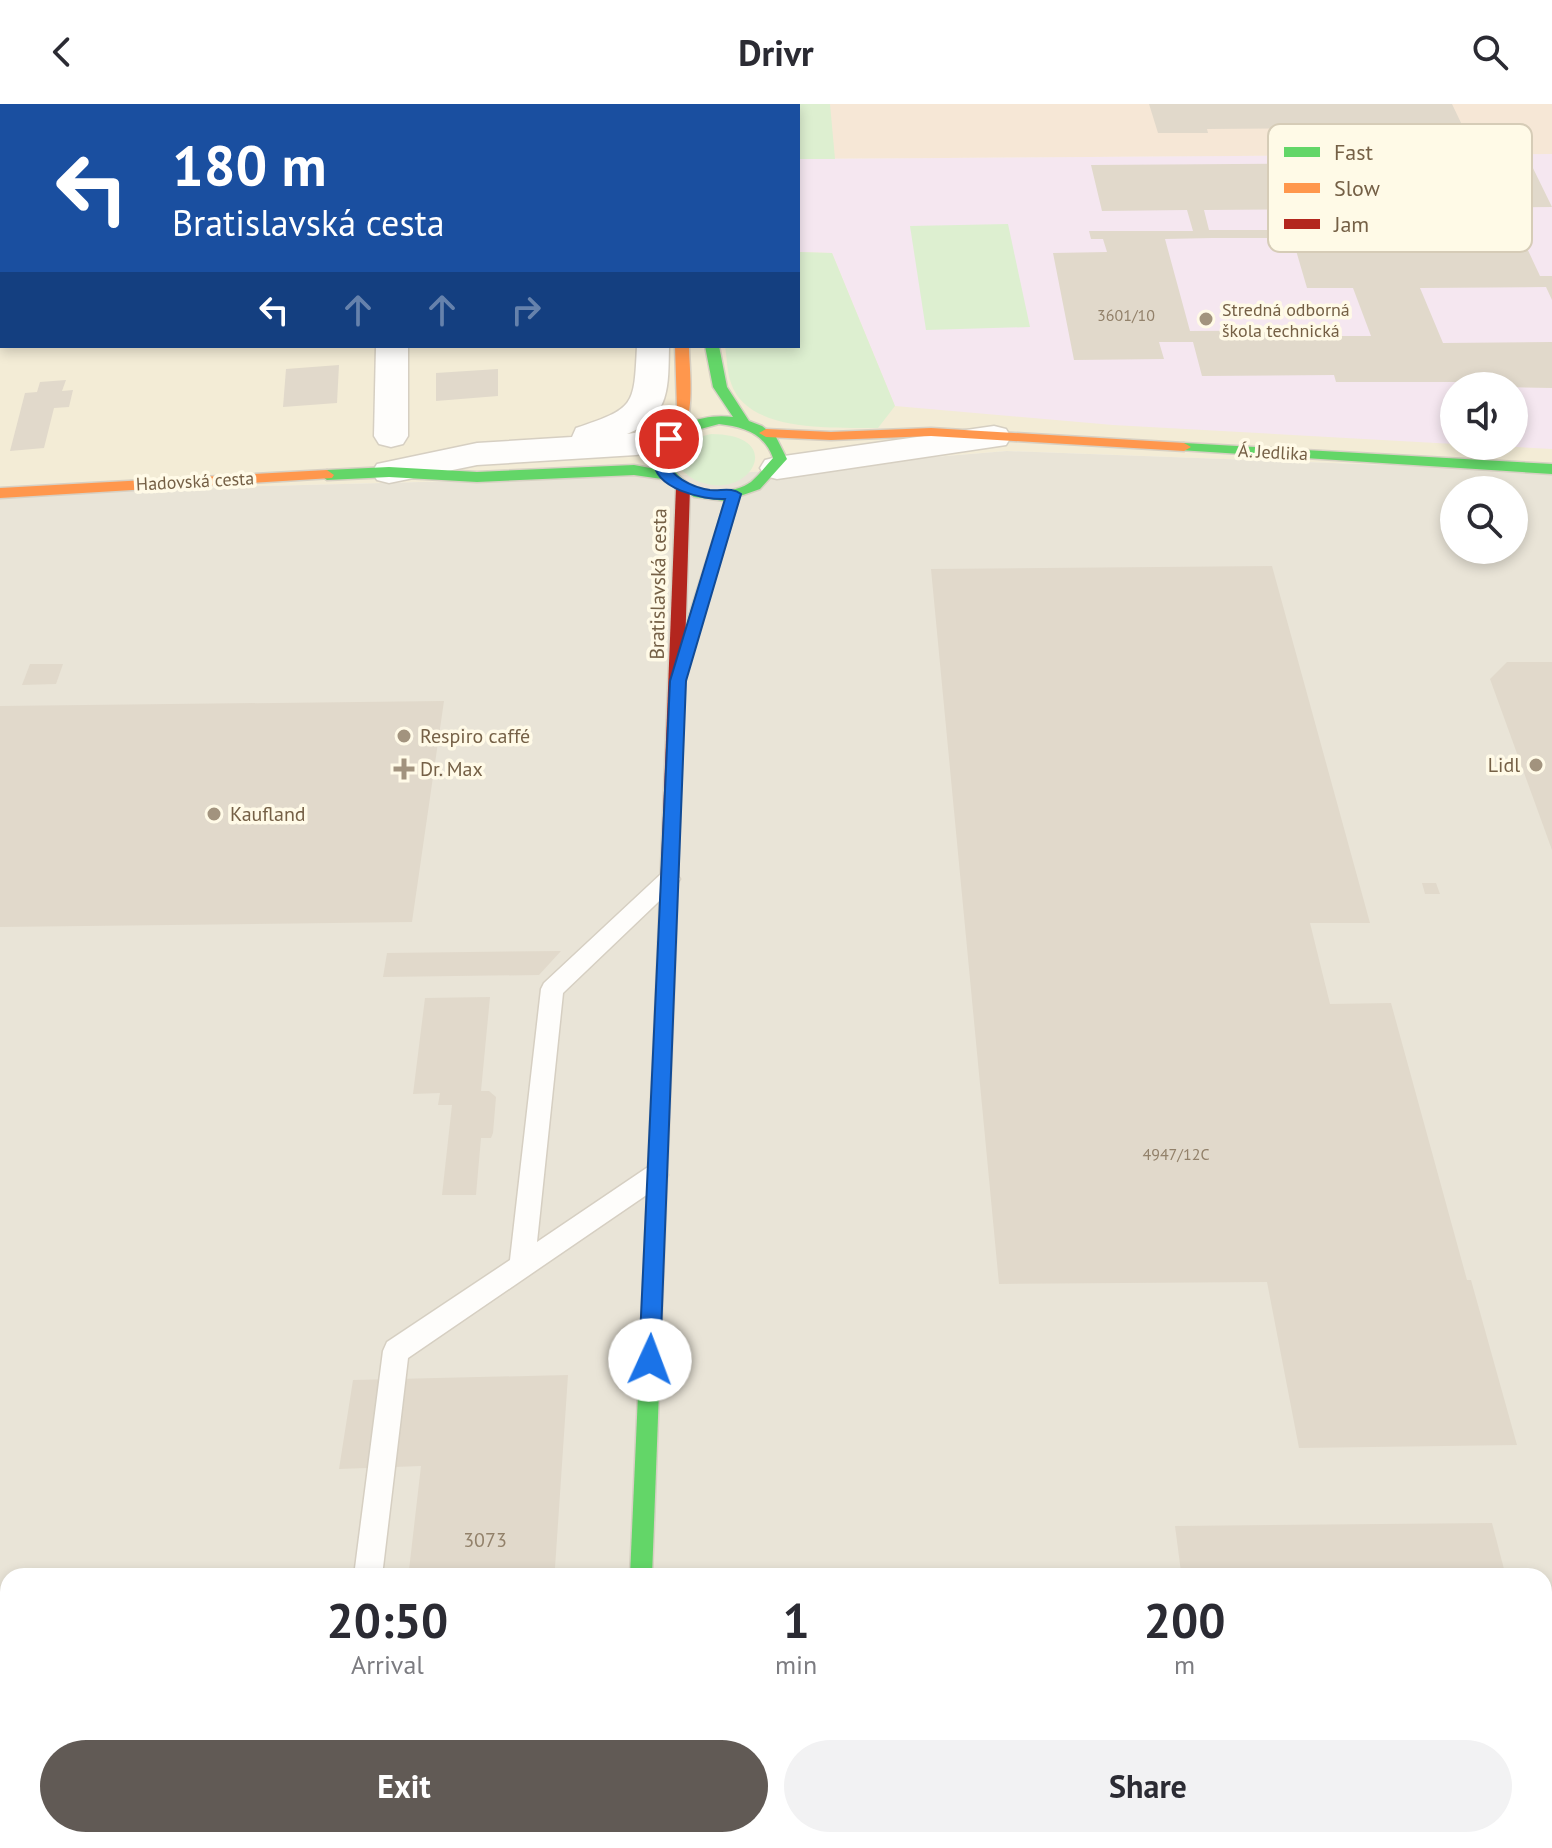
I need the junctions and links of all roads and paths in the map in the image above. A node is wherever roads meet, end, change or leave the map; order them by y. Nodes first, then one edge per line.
1 (392, 348) edge
2 (653, 348) edge
3 (682, 348) edge
4 (712, 348) edge
5 (743, 422) junction
6 (766, 433) junction
7 (391, 436) dead end
8 (672, 436) junction
9 (994, 437) junction
10 (548, 449) junction
11 (777, 468) junction
12 (1552, 469) edge
13 (389, 472) junction
14 (675, 482) junction
15 (0, 493) edge
16 (734, 494) junction
17 (678, 681) junction
18 (670, 878) junction
19 (657, 1174) junction
20 (522, 1266) junction
21 (369, 1568) edge
22 (641, 1568) edge

1 - 7 street
2 - 10 street
3 - 8 main road, Bratislavská cesta
4 - 5 main road
5 - 6 main road
5 - 8 main road
6 - 9 main road, Á. Jedlika
6 - 11 main road
8 - 10 street, Hadovská cesta
8 - 14 main road, Bratislavská cesta
9 - 11 street, Á. Jedlika
9 - 12 main road, Á. Jedlika
10 - 13 street, Hadovská cesta
11 - 16 main road
13 - 14 main road, Hadovská cesta
13 - 15 main road, Hadovská cesta
14 - 16 main road, Bratislavská cesta
14 - 17 main road, Bratislavská cesta
16 - 17 main road, Bratislavská cesta
17 - 18 main road, Bratislavská cesta
18 - 19 main road, Bratislavská cesta
18 - 20 lane
19 - 20 lane
19 - 22 main road, Bratislavská cesta
20 - 21 lane

